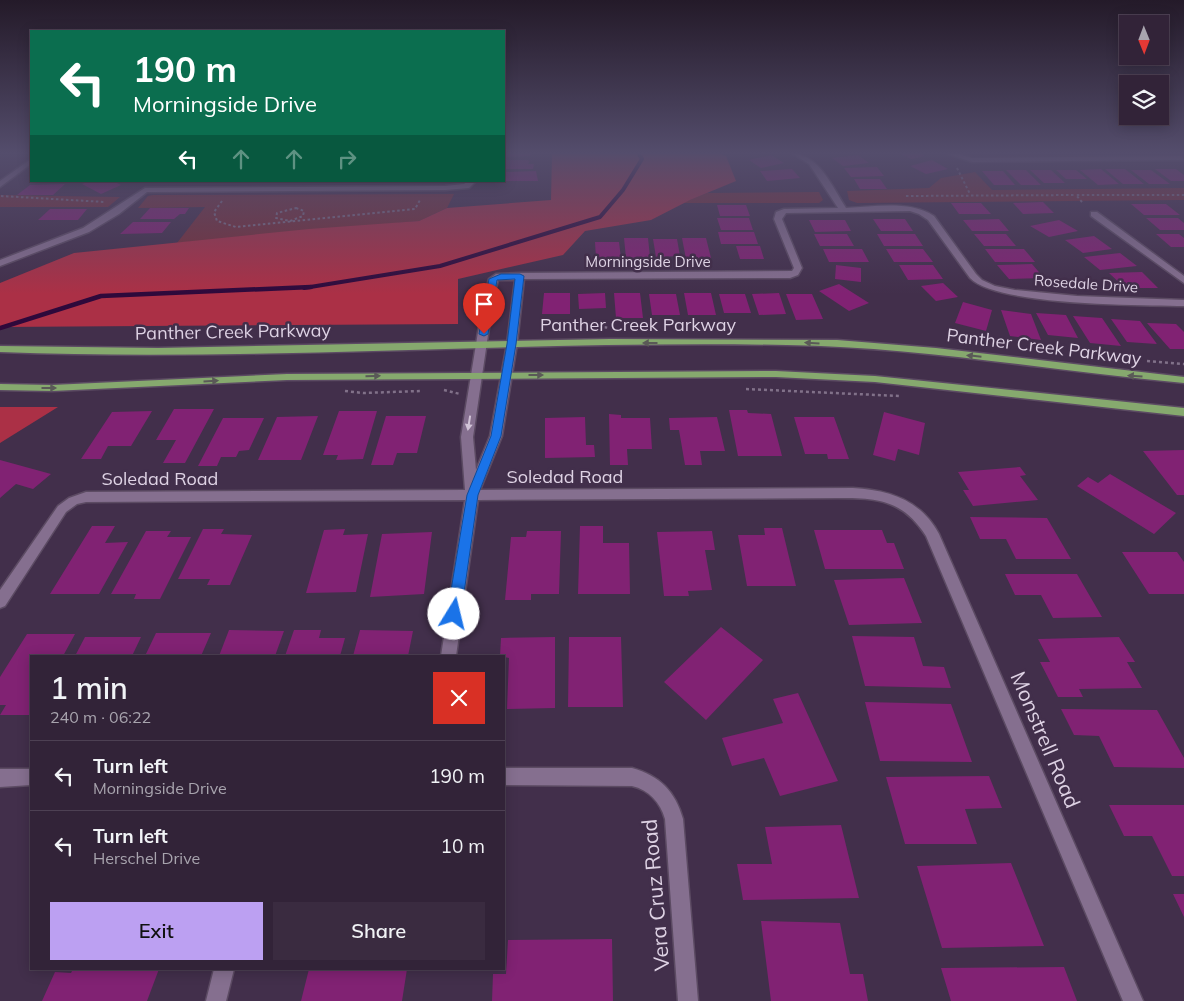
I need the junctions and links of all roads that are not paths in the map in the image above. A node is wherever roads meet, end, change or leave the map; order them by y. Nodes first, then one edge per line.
1 (131, 201) edge
2 (837, 201) edge
3 (843, 209) junction
4 (1094, 214) dead end
5 (0, 263) edge
6 (520, 276) junction
7 (1184, 280) edge
8 (1184, 303) edge
9 (483, 344) junction
10 (512, 344) junction
11 (0, 349) edge
12 (476, 375) junction
13 (505, 376) junction
14 (1184, 380) edge
15 (0, 387) edge
16 (1184, 412) edge
17 (472, 495) junction
18 (906, 504) joint
19 (0, 602) edge
20 (449, 655) edge
21 (30, 777) edge
22 (505, 777) edge
23 (0, 778) edge
24 (224, 970) edge
25 (216, 1001) edge
26 (688, 1001) edge
27 (1133, 1001) edge

1 - 5 street
2 - 3 street
3 - 6 street, Morningside Drive
3 - 8 street, Rosedale Drive
4 - 7 street
6 - 9 street, Morningside Drive
6 - 10 street
9 - 10 main road, Panther Creek Parkway
9 - 11 main road, Panther Creek Parkway
9 - 12 street
10 - 13 street
14 -> 10 main road, Panther Creek Parkway
12 - 13 main road
15 -> 12 main road
12 -> 17 street
13 -> 16 main road
13 - 17 street
17 - 18 street, Soledad Road
17 - 19 street, Soledad Road
17 - 20 street
18 - 27 street, Monstrell Road
21 - 23 street
22 - 26 street, Vera Cruz Road
24 - 25 street

